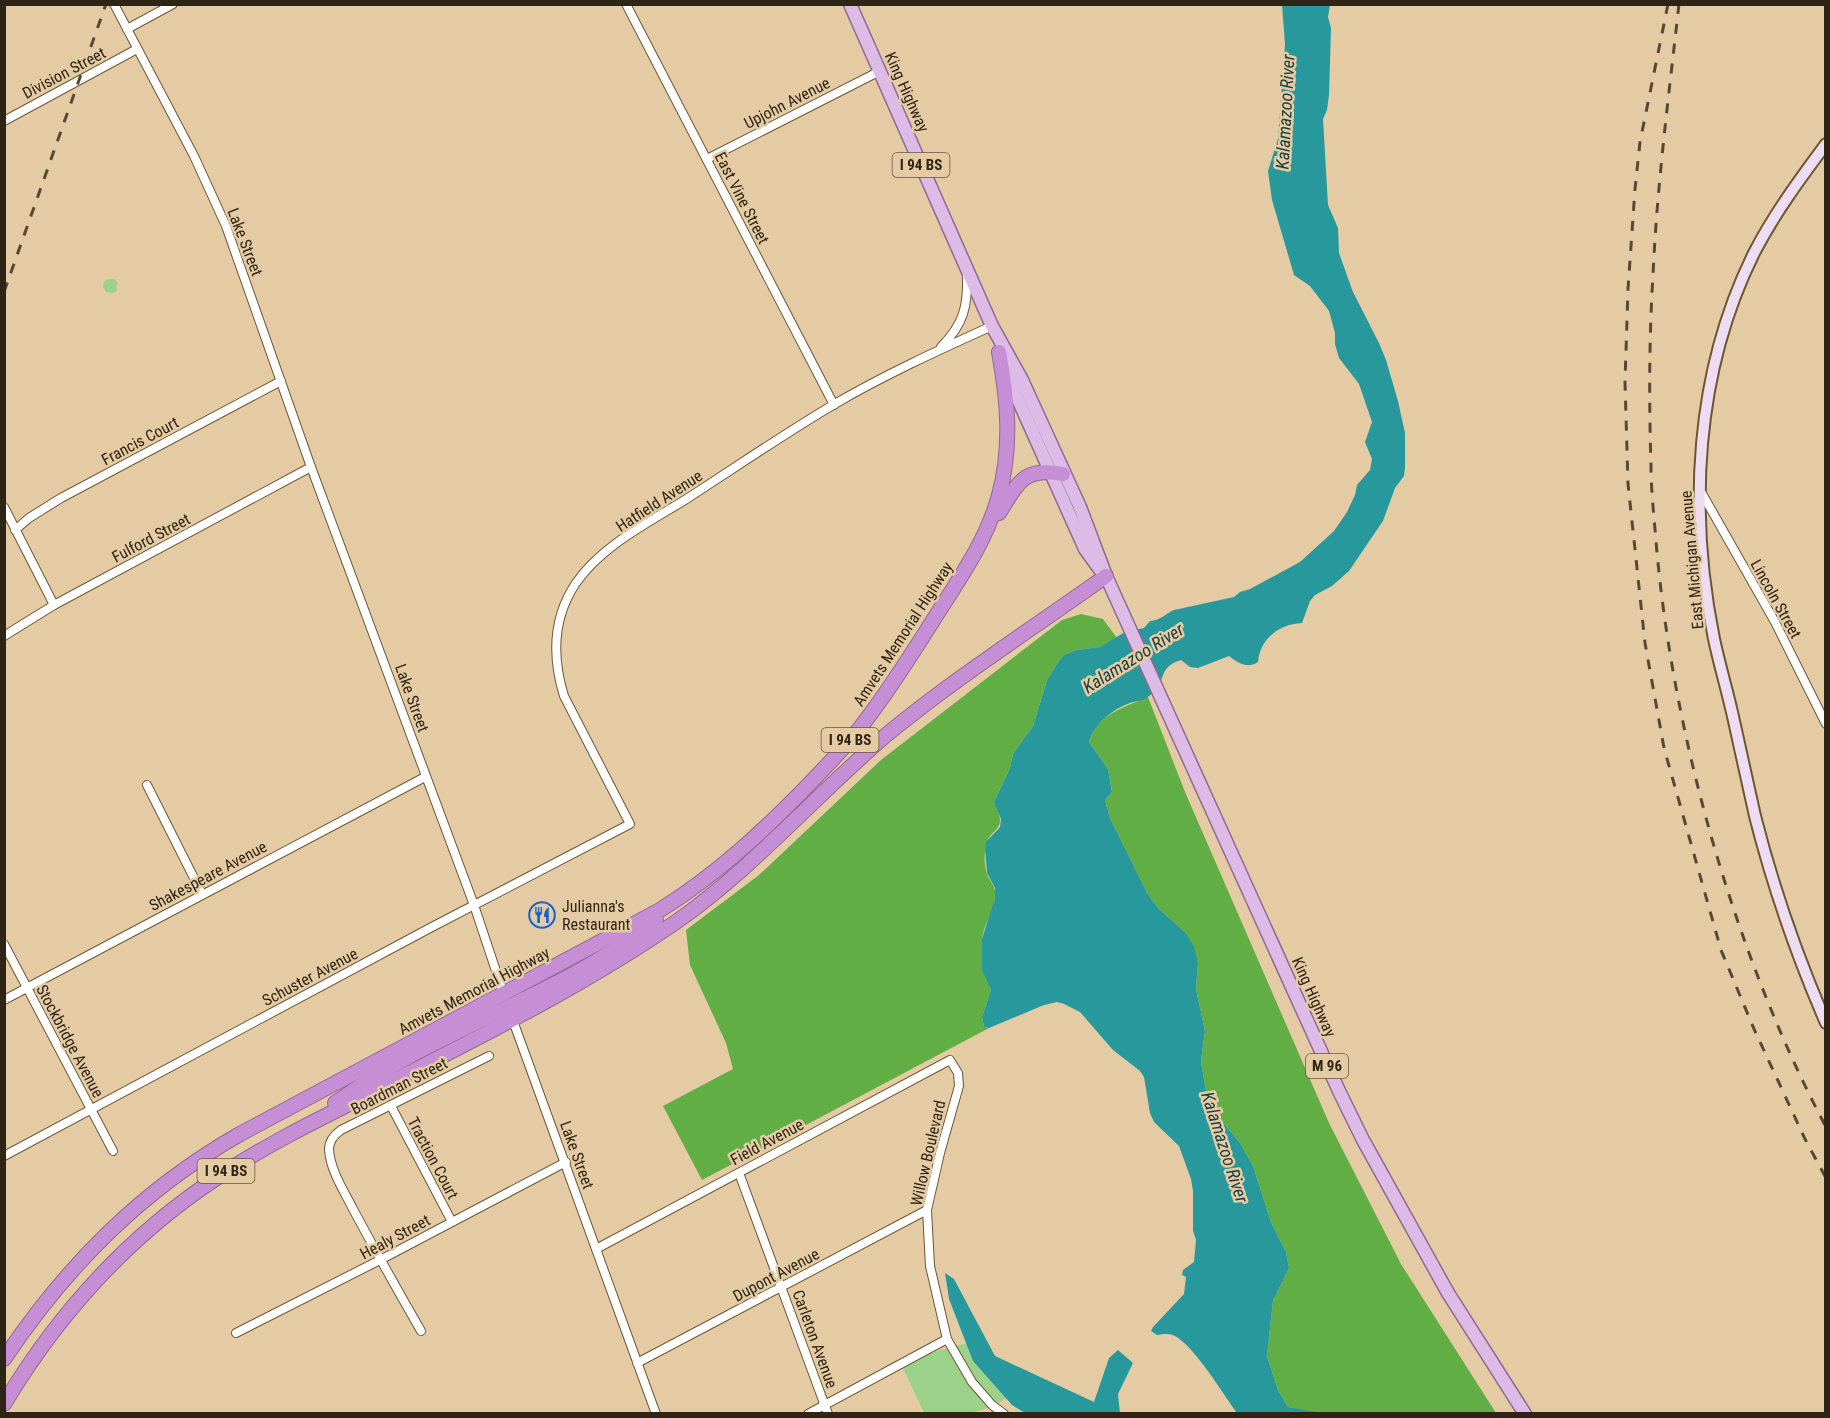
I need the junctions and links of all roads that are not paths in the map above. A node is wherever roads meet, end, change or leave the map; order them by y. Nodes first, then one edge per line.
1 (114, 4) edge
2 (173, 4) edge
3 (626, 4) edge
4 (850, 4) edge
5 (127, 29) junction
6 (137, 49) junction
7 (880, 71) junction
8 (4, 121) edge
9 (1826, 144) edge
10 (707, 159) junction
11 (966, 267) junction
12 (992, 326) junction
13 (937, 351) junction
14 (999, 352) junction
15 (281, 381) junction
16 (834, 405) junction
17 (311, 466) junction
18 (1049, 471) junction
19 (1063, 474) junction
20 (1699, 489) junction
21 (4, 507) edge
22 (15, 530) junction
23 (979, 546) junction
24 (1106, 576) junction
25 (54, 605) junction
26 (4, 636) edge
27 (1826, 724) edge
28 (425, 777) junction
29 (147, 785) dead end
30 (630, 824) joint
31 (202, 894) junction
32 (474, 905) junction
33 (4, 944) edge
34 (27, 988) junction
35 (4, 1000) edge
36 (508, 1007) junction
37 (1826, 1023) edge
38 (489, 1056) dead end
39 (950, 1060) joint
40 (391, 1106) junction
41 (91, 1110) junction
42 (113, 1151) dead end
43 (4, 1156) edge
44 (566, 1162) junction
45 (739, 1173) junction
46 (927, 1210) junction
47 (452, 1222) junction
48 (597, 1249) junction
49 (380, 1260) junction
50 (782, 1288) junction
51 (421, 1331) dead end
52 (236, 1333) dead end
53 (947, 1339) junction
54 (4, 1359) edge
55 (637, 1363) junction
56 (4, 1404) edge
57 (824, 1404) junction
58 (656, 1413) edge
59 (808, 1413) edge
60 (828, 1413) edge
61 (1004, 1413) edge
62 (1524, 1413) edge

1 - 5 street, Lake Street
2 - 5 street
3 - 10 street, East Vine Street
4 - 7 main road, King Highway / I 94 BS
5 - 6 street, Lake Street
6 - 8 street, Division Street
6 - 15 street, Lake Street
7 - 10 street, Upjohn Avenue
7 - 11 main road, King Highway / I 94 BS
9 - 20 street, East Michigan Avenue
10 - 16 street, East Vine Street
11 - 12 main road, King Highway / I 94 BS
11 - 13 street
12 - 13 street, Hatfield Avenue
12 - 14 main road, King Highway / I 94 BS
12 - 19 main road, King Highway / I 94 BS
13 - 16 street, Hatfield Avenue
14 - 18 main road, King Highway / I 94 BS
14 - 23 highway, Amvets Memorial Highway / I 94 BS
15 - 17 street, Lake Street
15 - 22 street, Francis Court
16 - 30 street, Hatfield Avenue
17 - 25 street, Fulford Street
17 - 28 street, Lake Street
18 - 19 highway
18 - 23 highway, I 94 BS
18 - 24 main road, King Highway / I 94 BS
19 - 24 main road, King Highway / I 94 BS
20 - 27 street, Lincoln Street
20 - 37 street, East Michigan Avenue
21 - 22 street
22 - 25 street
23 - 36 highway, Amvets Memorial Highway / I 94 BS
24 - 36 highway, Amvets Memorial Highway / I 94 BS
24 - 62 main road, King Highway / M 96
25 - 26 street, Fulford Street
28 - 31 street, Shakespeare Avenue
28 - 32 street, Lake Street
29 - 31 street
30 - 32 street, Schuster Avenue
31 - 34 street, Shakespeare Avenue
32 - 36 street, Lake Street
32 - 41 street, Schuster Avenue
33 - 34 street, Stockbridge Avenue
34 - 35 street, Shakespeare Avenue
34 - 41 street, Stockbridge Avenue
36 - 44 street, Lake Street
36 - 54 highway, Amvets Memorial Highway / I 94 BS
36 - 56 highway, I 94 BS
38 - 40 street, Boardman Street
39 - 45 street, Field Avenue
39 - 46 street, Willow Boulevard
40 - 47 street, Traction Court
40 - 49 street, Boardman Street
41 - 42 street, Stockbridge Avenue
41 - 43 street, Schuster Avenue
44 - 47 street, Healy Street
44 - 48 street, Lake Street
45 - 48 street, Field Avenue
45 - 50 street, Carleton Avenue
46 - 50 street, Dupont Avenue
46 - 53 street, Willow Boulevard
47 - 49 street, Healy Street
48 - 55 street, Lake Street
49 - 51 street
49 - 52 street, Healy Street
50 - 55 street, Dupont Avenue
50 - 57 street, Carleton Avenue
53 - 57 street
53 - 61 street, Willow Boulevard
55 - 58 street, Lake Street
57 - 59 street
57 - 60 street, Carleton Avenue

